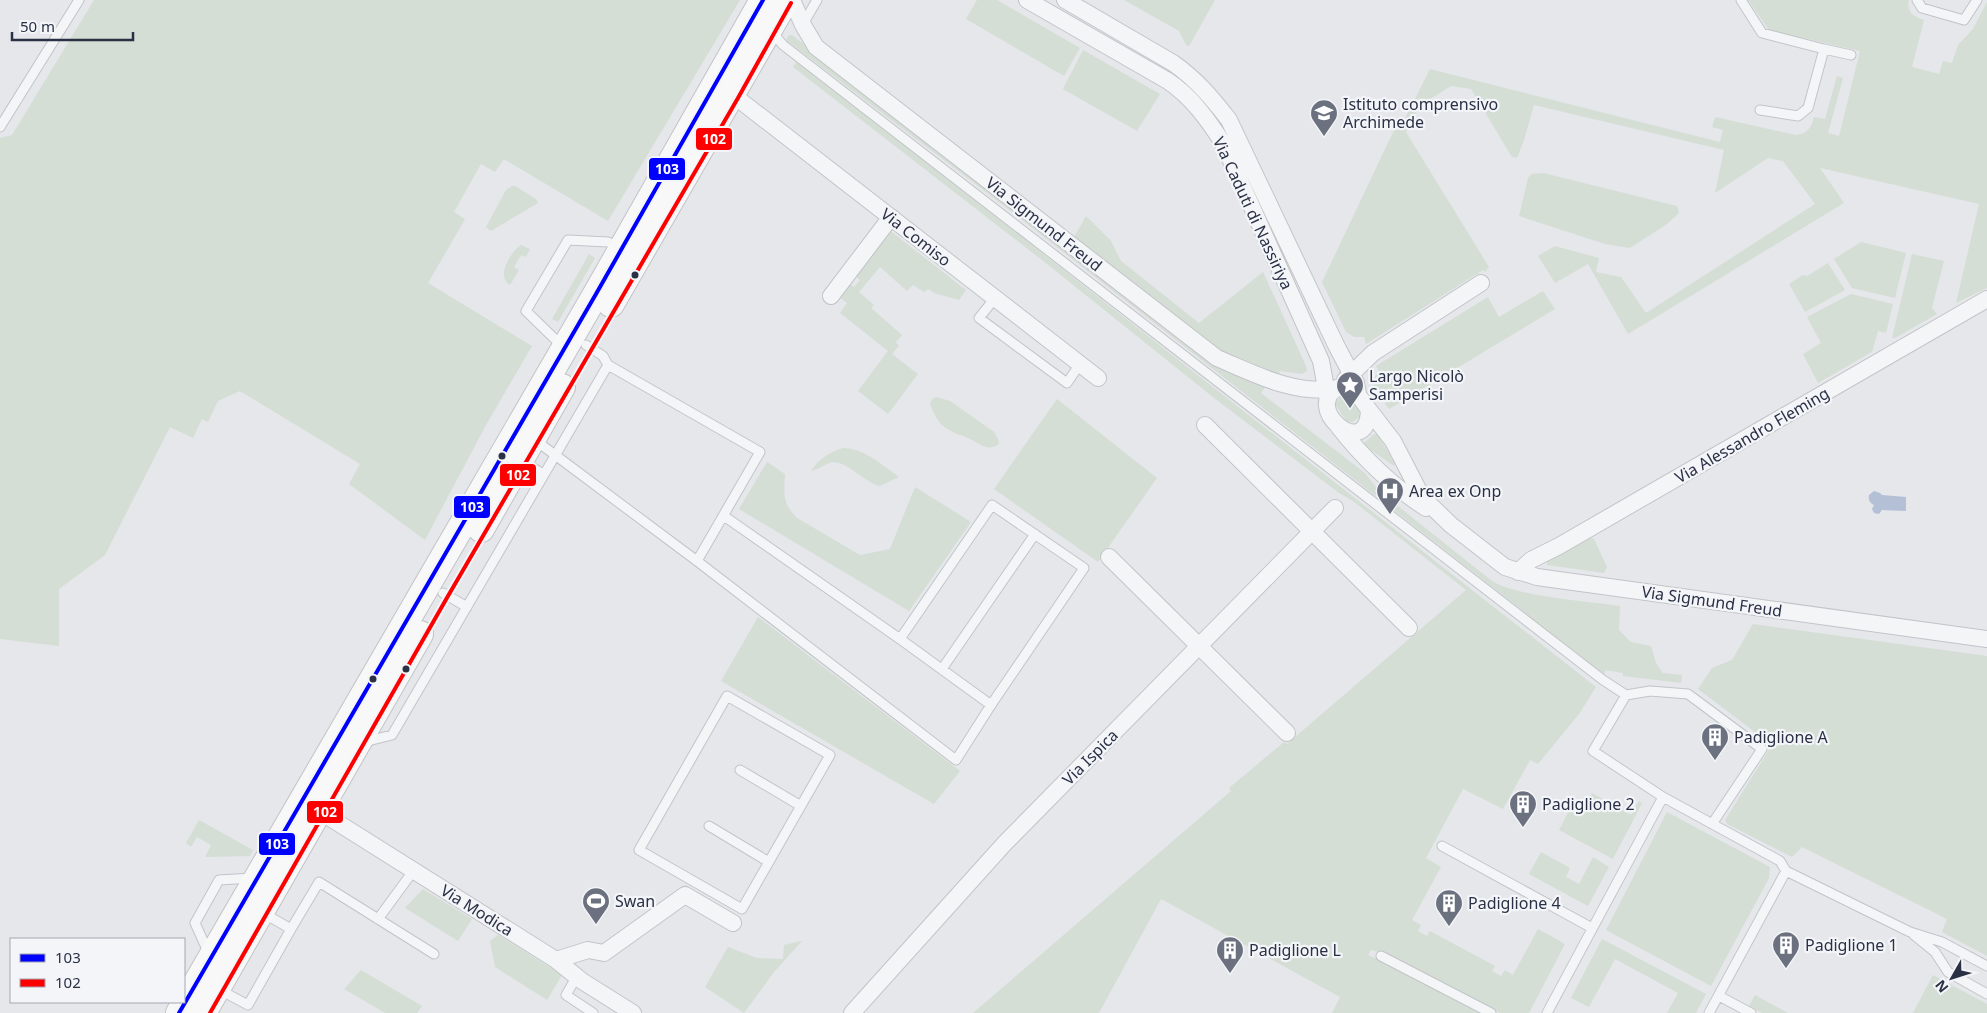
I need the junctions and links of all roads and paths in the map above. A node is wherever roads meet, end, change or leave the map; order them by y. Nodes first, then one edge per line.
1 (79, 0) edge
2 (763, 0) edge
3 (786, 0) edge
4 (792, 0) edge
5 (816, 0) edge
6 (1027, 0) edge
7 (1065, 0) edge
8 (1741, 0) edge
9 (1917, 0) edge
10 (1977, 0) edge
11 (803, 24) junction
12 (769, 30) junction
13 (1824, 49) junction
14 (1851, 55) dead end
15 (733, 95) junction
16 (1760, 110) dead end
17 (0, 127) edge
18 (891, 217) junction
19 (621, 248) junction
20 (1481, 283) dead end
21 (831, 296) dead end
22 (995, 298) junction
23 (1987, 299) edge
24 (1336, 345) junction
25 (575, 346) junction
26 (1080, 364) junction
27 (608, 365) junction
28 (1360, 373) junction
29 (1098, 378) dead end
30 (1332, 391) junction
31 (1369, 410) junction
32 (1205, 425) dead end
33 (1338, 426) junction
34 (527, 449) junction
35 (555, 454) junction
36 (543, 474) junction
37 (1335, 508) dead end
38 (724, 516) junction
39 (1452, 525) junction
40 (1312, 532) junction
41 (1035, 534) junction
42 (1109, 557) dead end
43 (697, 560) junction
44 (1518, 572) junction
45 (443, 593) junction
46 (467, 606) junction
47 (1409, 628) dead end
48 (900, 639) junction
49 (1987, 639) edge
50 (1200, 647) junction
51 (942, 670) junction
52 (1626, 695) junction
53 (991, 705) junction
54 (1287, 733) dead end
55 (357, 744) junction
56 (740, 770) dead end
57 (1663, 797) junction
58 (801, 806) junction
59 (319, 811) junction
60 (1712, 824) junction
61 (709, 826) dead end
62 (1442, 846) dead end
63 (769, 862) junction
64 (414, 870) junction
65 (1786, 870) junction
66 (689, 888) junction
67 (261, 912) junction
68 (378, 919) junction
69 (733, 923) dead end
70 (1592, 928) junction
71 (291, 929) junction
72 (1910, 932) junction
73 (434, 954) dead end
74 (1381, 956) dead end
75 (556, 960) junction
76 (1987, 966) edge
77 (577, 976) junction
78 (218, 988) junction
79 (1987, 994) edge
80 (1719, 996) junction
81 (185, 1002) edge
82 (203, 1013) edge
83 (593, 1013) edge
84 (633, 1013) edge
85 (852, 1013) edge
86 (1492, 1013) edge
87 (1547, 1013) edge
88 (1709, 1013) edge
89 (1750, 1013) edge

1 - 17 lane
2 - 19 main road
3 - 12 main road
4 - 11 street, Via Sigmund Freud
5 - 11 lane
6 - 30 street, Via Caduti di Nassiriya
7 - 24 street, Via Caduti di Nassiriya
8 - 13 lane
9 - 10 lane
11 - 12 street
11 - 30 street, Via Sigmund Freud
12 - 15 main road
12 - 52 lane
13 - 14 lane
13 - 16 lane
15 - 18 street, Via Comiso
15 - 25 main road
18 - 21 street
18 - 22 street, Via Comiso
19 - 25 main road
19 - 25 lane
20 - 28 street
22 - 26 street, Via Comiso
22 - 26 lane
23 - 44 street, Via Alessandro Fleming
24 - 28 street, Via Caduti di Nassiriya
24 - 28 street
25 - 27 lane
25 - 34 main road
25 - 81 main road
26 - 29 street, Via Comiso
27 - 35 lane
27 - 38 lane
28 - 30 street, Via Sigmund Freud
28 - 31 street, Via Caduti di Nassiriya
30 - 33 street, Via Caduti di Nassiriya
31 - 33 street
31 - 39 street, Via Caduti di Nassiriya
32 - 40 street
33 - 39 street, Via Caduti di Nassiriya
34 - 35 lane
34 - 36 lane
34 - 45 main road
35 - 36 lane
35 - 43 lane
36 - 46 lane
37 - 40 street, Via Ispica
38 - 43 lane
38 - 48 lane
39 - 44 street, Via Sigmund Freud
40 - 47 street
40 - 50 street, Via Ispica
41 - 48 lane
41 - 51 lane
41 - 53 lane
42 - 50 street
43 - 53 lane
44 - 49 street, Via Sigmund Freud
45 - 46 lane
45 - 55 main road
46 - 55 lane
48 - 51 lane
50 - 54 street
50 - 85 street, Via Ispica
51 - 53 lane
52 - 57 lane
52 - 60 lane
55 - 59 main road
56 - 58 lane
57 - 60 lane
57 - 70 lane
58 - 63 lane
58 - 66 lane
59 - 64 street, Via Modica
59 - 67 main road
60 - 65 lane
61 - 63 lane
62 - 70 lane
63 - 66 lane
64 - 68 lane
64 - 75 street, Via Modica
65 - 72 lane
65 - 80 lane
66 - 69 street
66 - 75 street
67 - 71 lane
67 - 78 main road
68 - 71 lane
68 - 73 lane
70 - 87 lane
71 - 78 lane
72 - 76 lane
72 - 79 lane
74 - 86 lane
75 - 77 street, Via Modica
77 - 83 lane
77 - 84 street, Via Modica
78 - 82 main road
80 - 88 lane
80 - 89 lane

